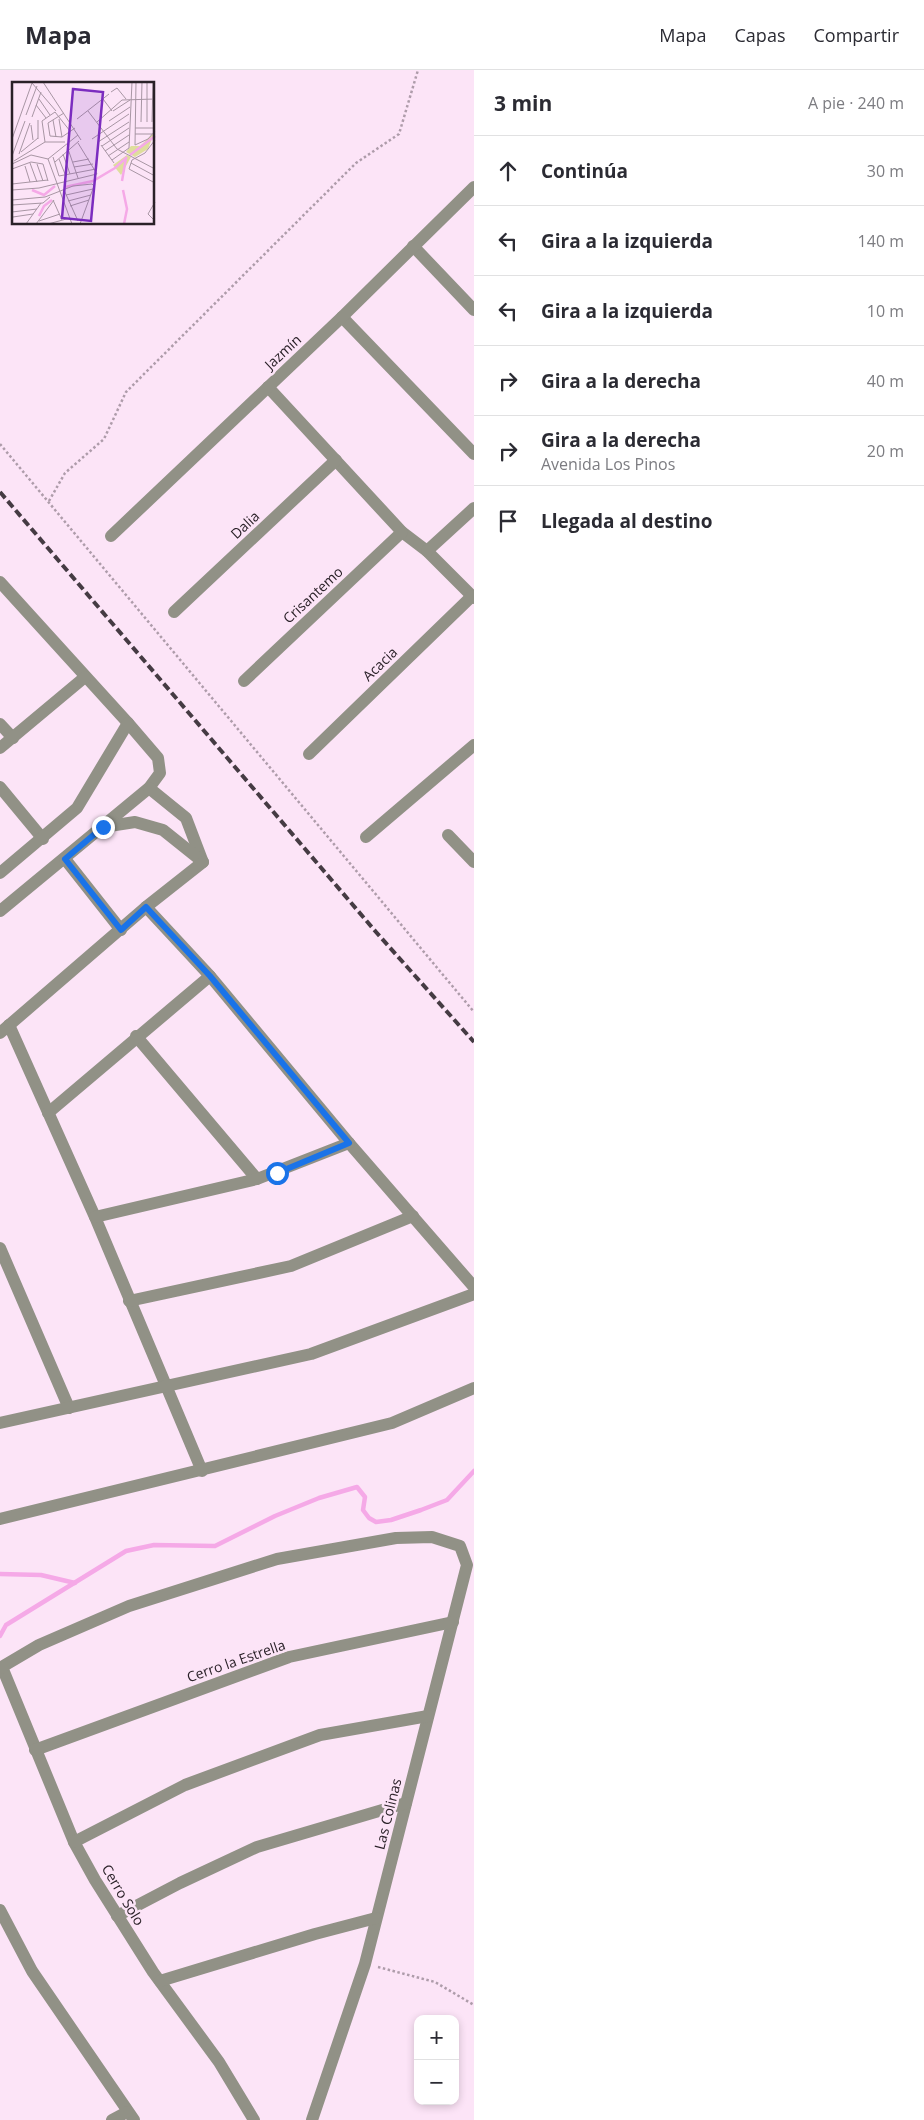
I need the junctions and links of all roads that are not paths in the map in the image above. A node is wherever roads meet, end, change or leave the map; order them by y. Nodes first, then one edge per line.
1 (474, 187) edge
2 (413, 246) junction
3 (474, 310) edge
4 (342, 317) junction
5 (268, 387) junction
6 (474, 454) edge
7 (336, 460) junction
8 (474, 508) edge
9 (402, 532) junction
10 (110, 536) dead end
11 (427, 550) junction
12 (0, 582) edge
13 (473, 597) edge
14 (174, 612) dead end
15 (85, 677) junction
16 (244, 680) dead end
17 (128, 723) junction
18 (0, 724) edge
19 (13, 738) junction
20 (474, 745) edge
21 (0, 748) edge
22 (309, 754) dead end
23 (0, 788) edge
24 (149, 788) junction
25 (103, 827) junction
26 (448, 835) dead end
27 (366, 837) dead end
28 (43, 839) junction
29 (65, 859) junction
30 (203, 862) junction
31 (474, 862) edge
32 (0, 873) edge
33 (146, 907) junction
34 (0, 911) edge
35 (121, 930) junction
36 (210, 976) junction
37 (4, 1029) edge
38 (136, 1036) junction
39 (48, 1113) junction
40 (349, 1143) junction
41 (257, 1179) junction
42 (413, 1216) junction
43 (95, 1218) junction
44 (0, 1248) edge
45 (474, 1287) edge
46 (474, 1294) edge
47 (129, 1302) junction
48 (165, 1386) junction
49 (474, 1388) edge
50 (69, 1408) junction
51 (0, 1423) edge
52 (202, 1471) junction
53 (0, 1519) edge
54 (453, 1622) junction
55 (1, 1667) edge
56 (428, 1716) junction
57 (35, 1750) junction
58 (406, 1803) junction
59 (74, 1842) junction
60 (0, 1910) edge
61 (117, 1916) junction
62 (376, 1918) junction
63 (160, 1981) junction
64 (131, 2116) edge
65 (310, 2118) edge
66 (112, 2120) edge
67 (254, 2120) edge

1 - 2 street, Jazmín
2 - 3 street
2 - 4 street, Jazmín
4 - 5 street, Jazmín
4 - 6 street
5 - 7 street
5 - 10 street, Jazmín
7 - 9 street
7 - 14 street, Dalia
8 - 11 street
9 - 11 street
9 - 16 street, Crisantemo
11 - 13 street
12 - 15 street
13 - 22 street, Acacia
15 - 17 street
15 - 19 street
17 - 24 street
17 - 28 street
18 - 19 street
19 - 21 street
20 - 27 street
23 - 28 street
24 - 25 street
24 - 30 street
25 - 29 street
25 - 30 street
26 - 31 street
28 - 32 street
29 - 34 street
29 - 35 street
30 - 33 street
33 - 35 street
33 - 36 street
35 - 37 street
36 - 38 street
36 - 40 street
37 - 39 street
38 - 39 street
38 - 41 street
39 - 43 street
40 - 41 street
40 - 42 street
41 - 43 street
42 - 45 street
42 - 47 street
43 - 47 street
44 - 50 street
46 - 48 street
47 - 48 street
48 - 50 street
48 - 52 street
49 - 52 street
50 - 51 street
52 - 53 street
54 - 55 street, Las Colinas
54 - 56 street, Las Colinas
54 - 57 street, Cerro la Estrella
55 - 57 street, Cerro Solo
56 - 58 street, Las Colinas
56 - 59 street
57 - 59 street, Cerro Solo
58 - 61 street
58 - 62 street, Las Colinas
59 - 61 street, Cerro Solo
60 - 64 street
61 - 63 street, Cerro Solo
62 - 63 street
62 - 65 street, Las Colinas
63 - 67 street, Cerro Solo
64 - 66 street

